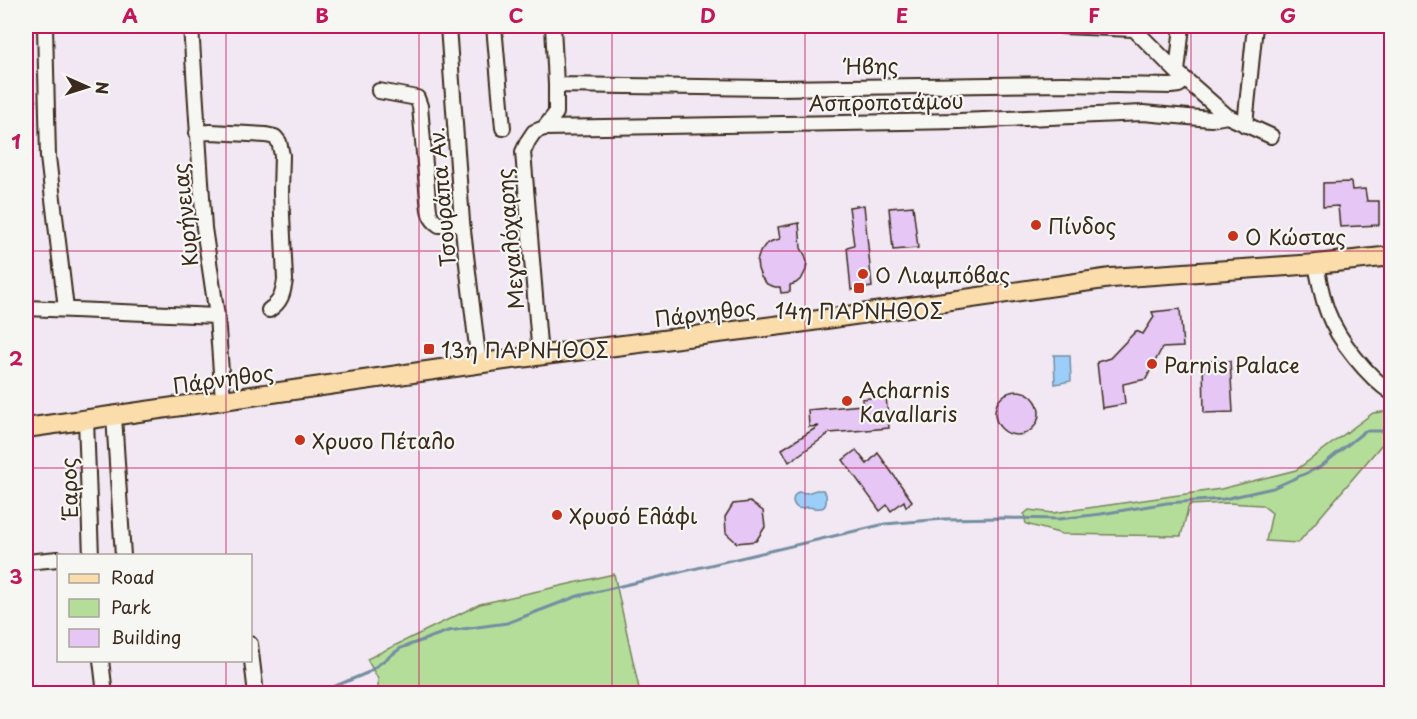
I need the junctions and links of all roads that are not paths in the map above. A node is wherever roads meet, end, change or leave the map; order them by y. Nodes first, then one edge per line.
1 (45, 26) edge
2 (191, 26) edge
3 (448, 26) edge
4 (494, 26) edge
5 (553, 26) edge
6 (1062, 26) edge
7 (1182, 26) edge
8 (1255, 26) edge
9 (1132, 27) edge
10 (1181, 76) junction
11 (556, 85) junction
12 (379, 91) dead end
13 (1227, 116) junction
14 (1245, 125) junction
15 (503, 128) dead end
16 (544, 128) junction
17 (197, 133) junction
18 (1271, 136) dead end
19 (462, 222) junction
20 (1392, 256) edge
21 (1316, 264) junction
22 (26, 308) edge
23 (66, 309) junction
24 (269, 310) dead end
25 (216, 316) junction
26 (540, 356) junction
27 (479, 364) junction
28 (1392, 393) edge
29 (223, 400) junction
30 (114, 416) junction
31 (86, 420) junction
32 (26, 429) edge
33 (90, 554) edge
34 (123, 554) edge
35 (57, 559) edge
36 (26, 562) edge
37 (252, 660) edge
38 (101, 662) edge
39 (105, 693) edge
40 (256, 693) edge

1 - 23 street
2 - 17 street, Κυρήνειας
3 - 19 street, Τσουράπα Αν.
4 - 15 street
5 - 11 street, Μεγαλόχαρης
6 - 9 street
7 - 10 street
8 - 14 street
9 - 10 street
10 - 11 street, Ήβης
10 - 13 street
11 - 16 street, Μεγαλόχαρης
12 - 19 street
13 - 14 street
13 - 16 street, Ασπροποτάμου
14 - 18 street
16 - 26 street, Μεγαλόχαρης
17 - 24 street
17 - 25 street, Κυρήνειας
19 - 27 street, Τσουράπα Αν.
20 - 21 main road, Πάρνηθος
21 - 26 main road, Πάρνηθος
21 - 28 street
22 - 23 street
23 - 25 street
25 - 29 street, Κυρήνειας
26 - 27 main road, Πάρνηθος
27 - 29 main road, Πάρνηθος
29 - 30 main road, Πάρνηθος
30 - 31 main road, Πάρνηθος
30 - 34 street
31 - 32 main road, Πάρνηθος
31 - 33 street, Έαρος
35 - 36 street
37 - 40 street
38 - 39 street

